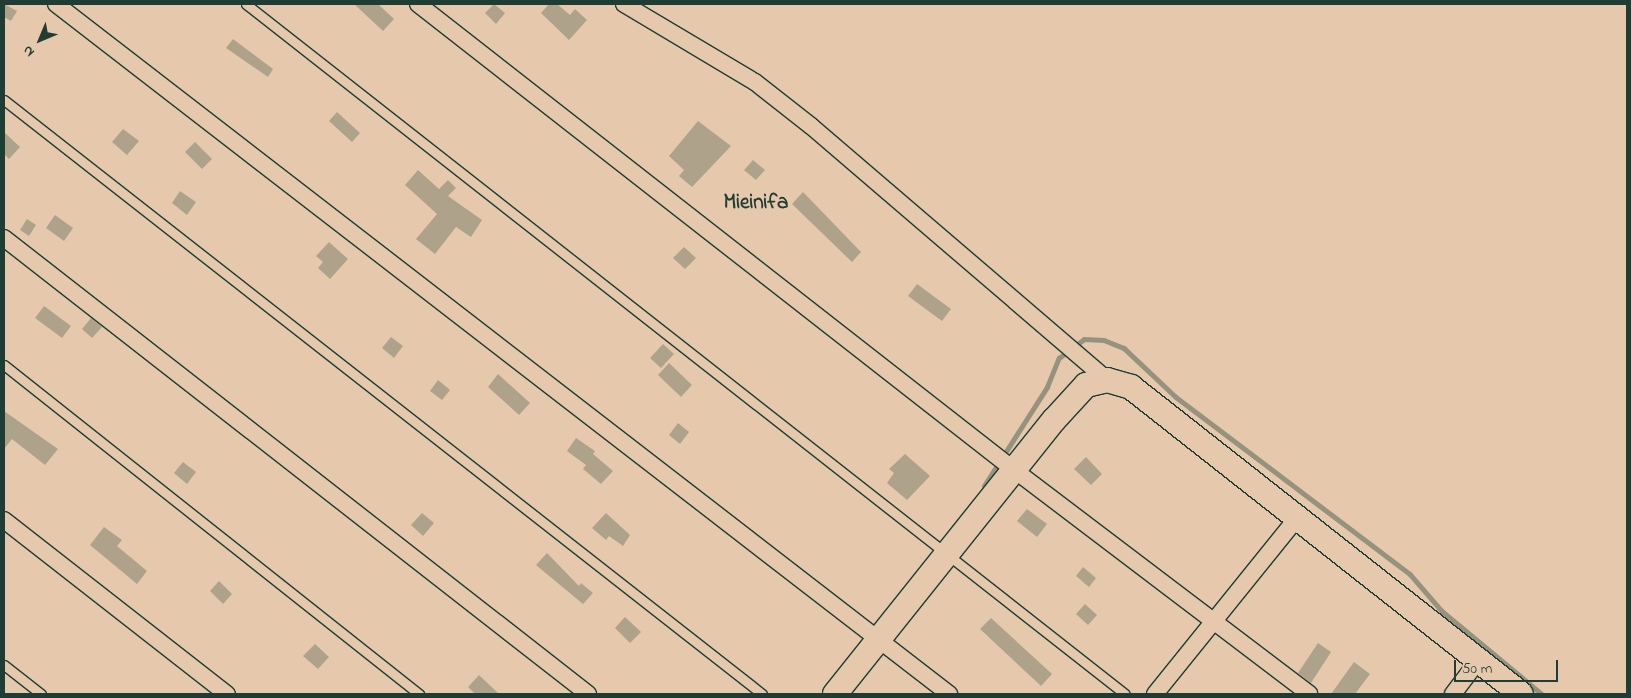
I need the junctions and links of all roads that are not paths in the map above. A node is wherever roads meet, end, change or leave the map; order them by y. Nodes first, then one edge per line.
1 (56, 4) edge
2 (246, 4) edge
3 (418, 4) edge
4 (624, 4) edge
5 (4, 100) edge
6 (4, 238) edge
7 (4, 365) edge
8 (1106, 380) junction
9 (1013, 469) junction
10 (1297, 518) junction
11 (4, 520) edge
12 (946, 554) junction
13 (1215, 622) junction
14 (877, 640) junction
15 (1478, 661) junction
16 (4, 665) edge
17 (41, 694) edge
18 (227, 694) edge
19 (419, 694) edge
20 (588, 694) edge
21 (762, 694) edge
22 (835, 694) edge
23 (949, 694) edge
24 (1125, 694) edge
25 (1155, 694) edge
26 (1309, 694) edge
27 (1453, 694) edge
28 (1521, 694) edge

1 - 14 street
2 - 12 lane
3 - 9 street
4 - 8 street
5 - 21 lane
6 - 20 street
7 - 19 lane
8 - 9 street
8 - 10 street
9 - 12 street
9 - 13 street
10 - 13 street
10 - 15 street
11 - 18 street
12 - 14 street
12 - 24 lane
13 - 25 street
13 - 26 street
14 - 22 street
14 - 23 street
15 - 27 street
15 - 28 street
16 - 17 lane

